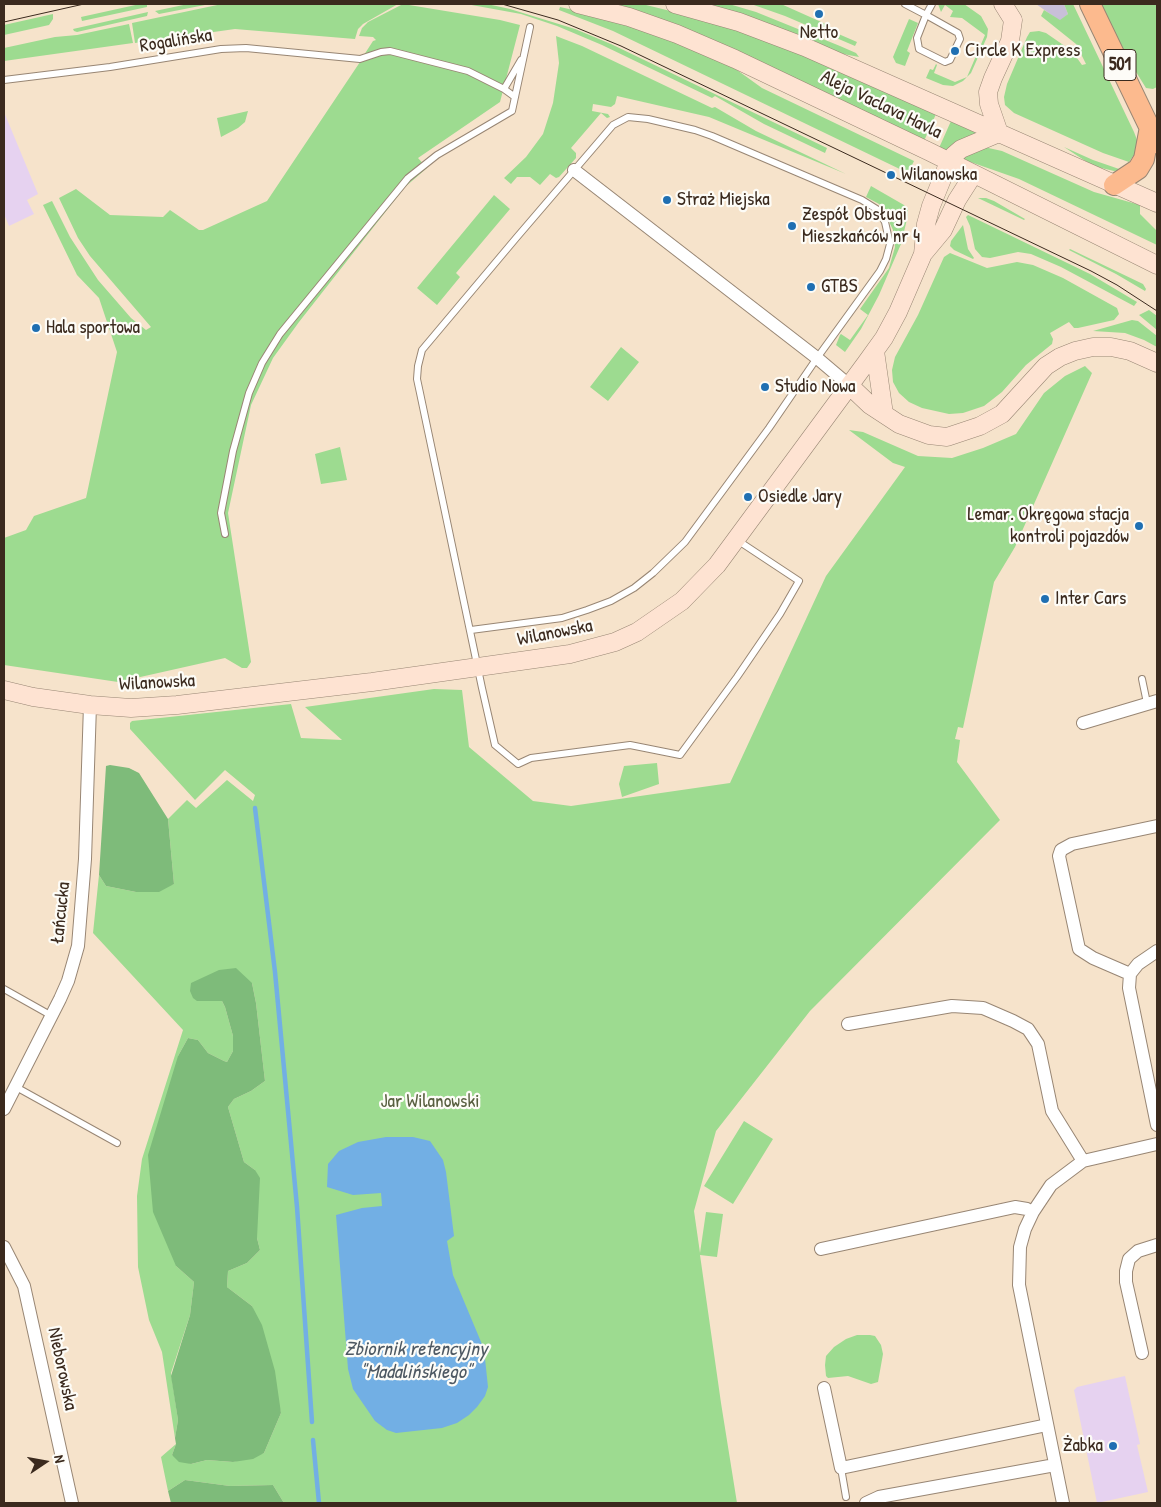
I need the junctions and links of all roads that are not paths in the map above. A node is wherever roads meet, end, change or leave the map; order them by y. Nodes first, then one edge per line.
1 (578, 4) edge
2 (674, 4) edge
3 (905, 4) edge
4 (932, 4) edge
5 (1003, 4) edge
6 (1090, 4) edge
7 (926, 16) junction
8 (530, 26) dead end
9 (524, 55) junction
10 (4, 80) edge
11 (504, 89) junction
12 (515, 97) junction
13 (999, 134) junction
14 (1154, 135) edge
15 (949, 162) junction
16 (574, 170) junction
17 (973, 175) junction
18 (1114, 185) junction
19 (1157, 203) edge
20 (922, 254) junction
21 (1157, 265) edge
22 (875, 351) junction
23 (817, 358) junction
24 (1157, 363) edge
25 (850, 386) junction
26 (884, 414) junction
27 (224, 534) dead end
28 (736, 539) junction
29 (471, 630) junction
30 (479, 668) junction
31 (1142, 679) dead end
32 (4, 690) edge
33 (1152, 702) edge
34 (90, 705) junction
35 (1083, 723) dead end
36 (1157, 826) edge
37 (1157, 951) edge
38 (1130, 974) junction
39 (4, 989) edge
40 (52, 1016) junction
41 (848, 1024) dead end
42 (16, 1086) junction
43 (4, 1109) edge
44 (1157, 1125) edge
45 (116, 1143) dead end
46 (1157, 1144) edge
47 (1083, 1161) junction
48 (1032, 1212) junction
49 (1157, 1246) edge
50 (4, 1247) edge
51 (821, 1248) dead end
52 (1142, 1353) dead end
53 (824, 1388) dead end
54 (1047, 1425) junction
55 (1055, 1465) junction
56 (841, 1468) junction
57 (846, 1497) dead end
58 (72, 1503) edge
59 (866, 1503) edge
60 (1062, 1503) edge

1 - 15 street, Aleja Vaclava Havla
2 - 13 street, Aleja Vaclava Havla
3 - 7 lane
4 - 7 lane
5 - 13 street
6 - 14 main road, 501
7 - 7 lane
8 - 9 lane
9 - 11 lane
9 - 12 lane
10 - 11 lane, Rogalińska
11 - 12 lane
12 - 27 lane
13 - 15 street, Wilanowska
13 - 18 street, Aleja Vaclava Havla
14 - 18 main road
15 - 17 street, Aleja Vaclava Havla
15 - 20 street, Wilanowska
16 - 23 street
16 - 23 lane
16 - 29 lane
17 - 20 street, Wilanowska
17 - 21 street, Aleja Vaclava Havla
18 - 19 street, Aleja Vaclava Havla
20 - 22 street, Wilanowska
22 - 25 street, Wilanowska
22 - 26 street
23 - 25 street
23 - 29 lane
24 - 26 street
25 - 26 street
25 - 28 street, Wilanowska
28 - 30 street, Wilanowska
28 - 30 lane
29 - 30 lane
30 - 34 street, Wilanowska
31 - 33 lane
32 - 34 street, Wilanowska
33 - 35 street
34 - 40 street, Łańcucka
36 - 38 street
37 - 38 street
38 - 44 street
39 - 40 lane
40 - 42 street, Łańcucka
41 - 47 street
42 - 43 street, Łańcucka
42 - 45 lane
46 - 47 street
47 - 48 street
48 - 51 street
48 - 54 street
49 - 52 street
50 - 58 street, Nieborowska
53 - 56 street
54 - 55 street
54 - 56 street
55 - 59 street
55 - 60 street
56 - 57 lane

